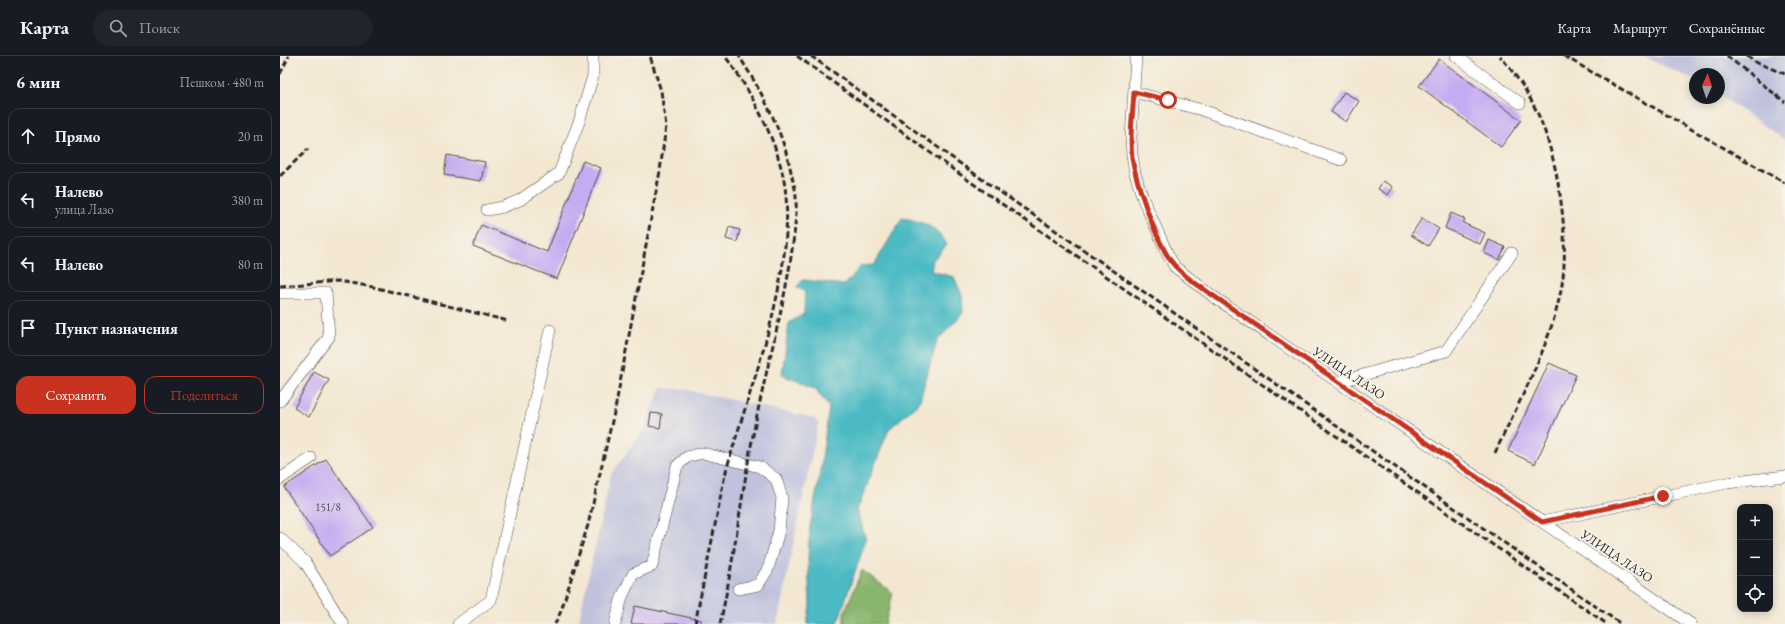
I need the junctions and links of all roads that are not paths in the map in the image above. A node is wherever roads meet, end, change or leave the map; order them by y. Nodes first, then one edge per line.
1 (593, 56) edge
2 (1136, 56) edge
3 (1456, 56) edge
4 (1134, 92) junction
5 (1520, 103) dead end
6 (1341, 160) dead end
7 (487, 210) dead end
8 (1512, 253) dead end
9 (280, 293) edge
10 (550, 330) dead end
11 (1339, 382) junction
12 (280, 401) edge
13 (311, 458) dead end
14 (1785, 476) edge
15 (280, 479) edge
16 (1542, 522) junction
17 (280, 538) edge
18 (738, 589) dead end
19 (343, 624) edge
20 (458, 624) edge
21 (615, 624) edge
22 (1691, 624) edge

1 - 7 street
2 - 4 street, УЛИЦА ЛАЗО
3 - 5 street
4 - 6 street
4 - 11 street, УЛИЦА ЛАЗО
8 - 11 street
9 - 12 street
10 - 20 street
11 - 16 street, УЛИЦА ЛАЗО
13 - 15 street
14 - 16 street
16 - 22 street, УЛИЦА ЛАЗО
17 - 19 street
18 - 21 street

